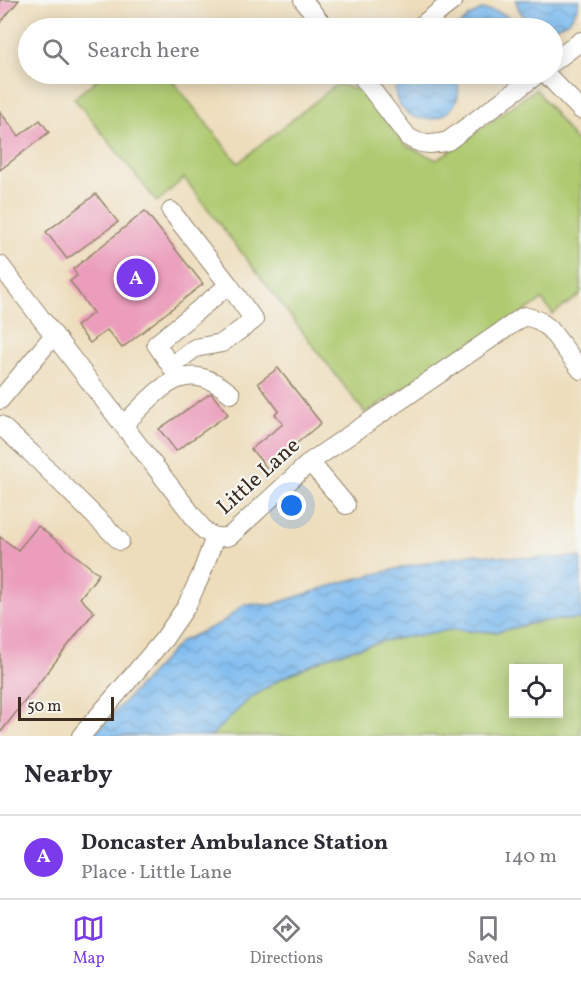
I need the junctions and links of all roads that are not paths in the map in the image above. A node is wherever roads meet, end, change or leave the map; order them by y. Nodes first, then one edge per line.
1 (303, 0) edge
2 (454, 0) edge
3 (317, 18) edge
4 (431, 18) edge
5 (581, 41) edge
6 (563, 55) edge
7 (368, 84) edge
8 (525, 84) edge
9 (556, 84) edge
10 (581, 110) edge
11 (171, 211) dead end
12 (0, 266) edge
13 (229, 285) junction
14 (54, 335) junction
15 (581, 370) edge
16 (175, 372) junction
17 (231, 394) dead end
18 (0, 400) edge
19 (0, 425) edge
20 (123, 425) junction
21 (310, 462) junction
22 (346, 505) dead end
23 (215, 537) junction
24 (120, 541) dead end
25 (81, 736) edge

1 - 3 street
2 - 4 street
5 - 6 street
7 - 8 street
9 - 10 street
11 - 13 street
12 - 14 street, Little Lane
13 - 16 street
13 - 16 street
14 - 18 street
14 - 20 street, Little Lane
15 - 21 street, Little Lane
16 - 17 street
16 - 20 street
19 - 24 street
20 - 23 street, Little Lane
21 - 22 street
21 - 23 street, Little Lane
23 - 25 street

